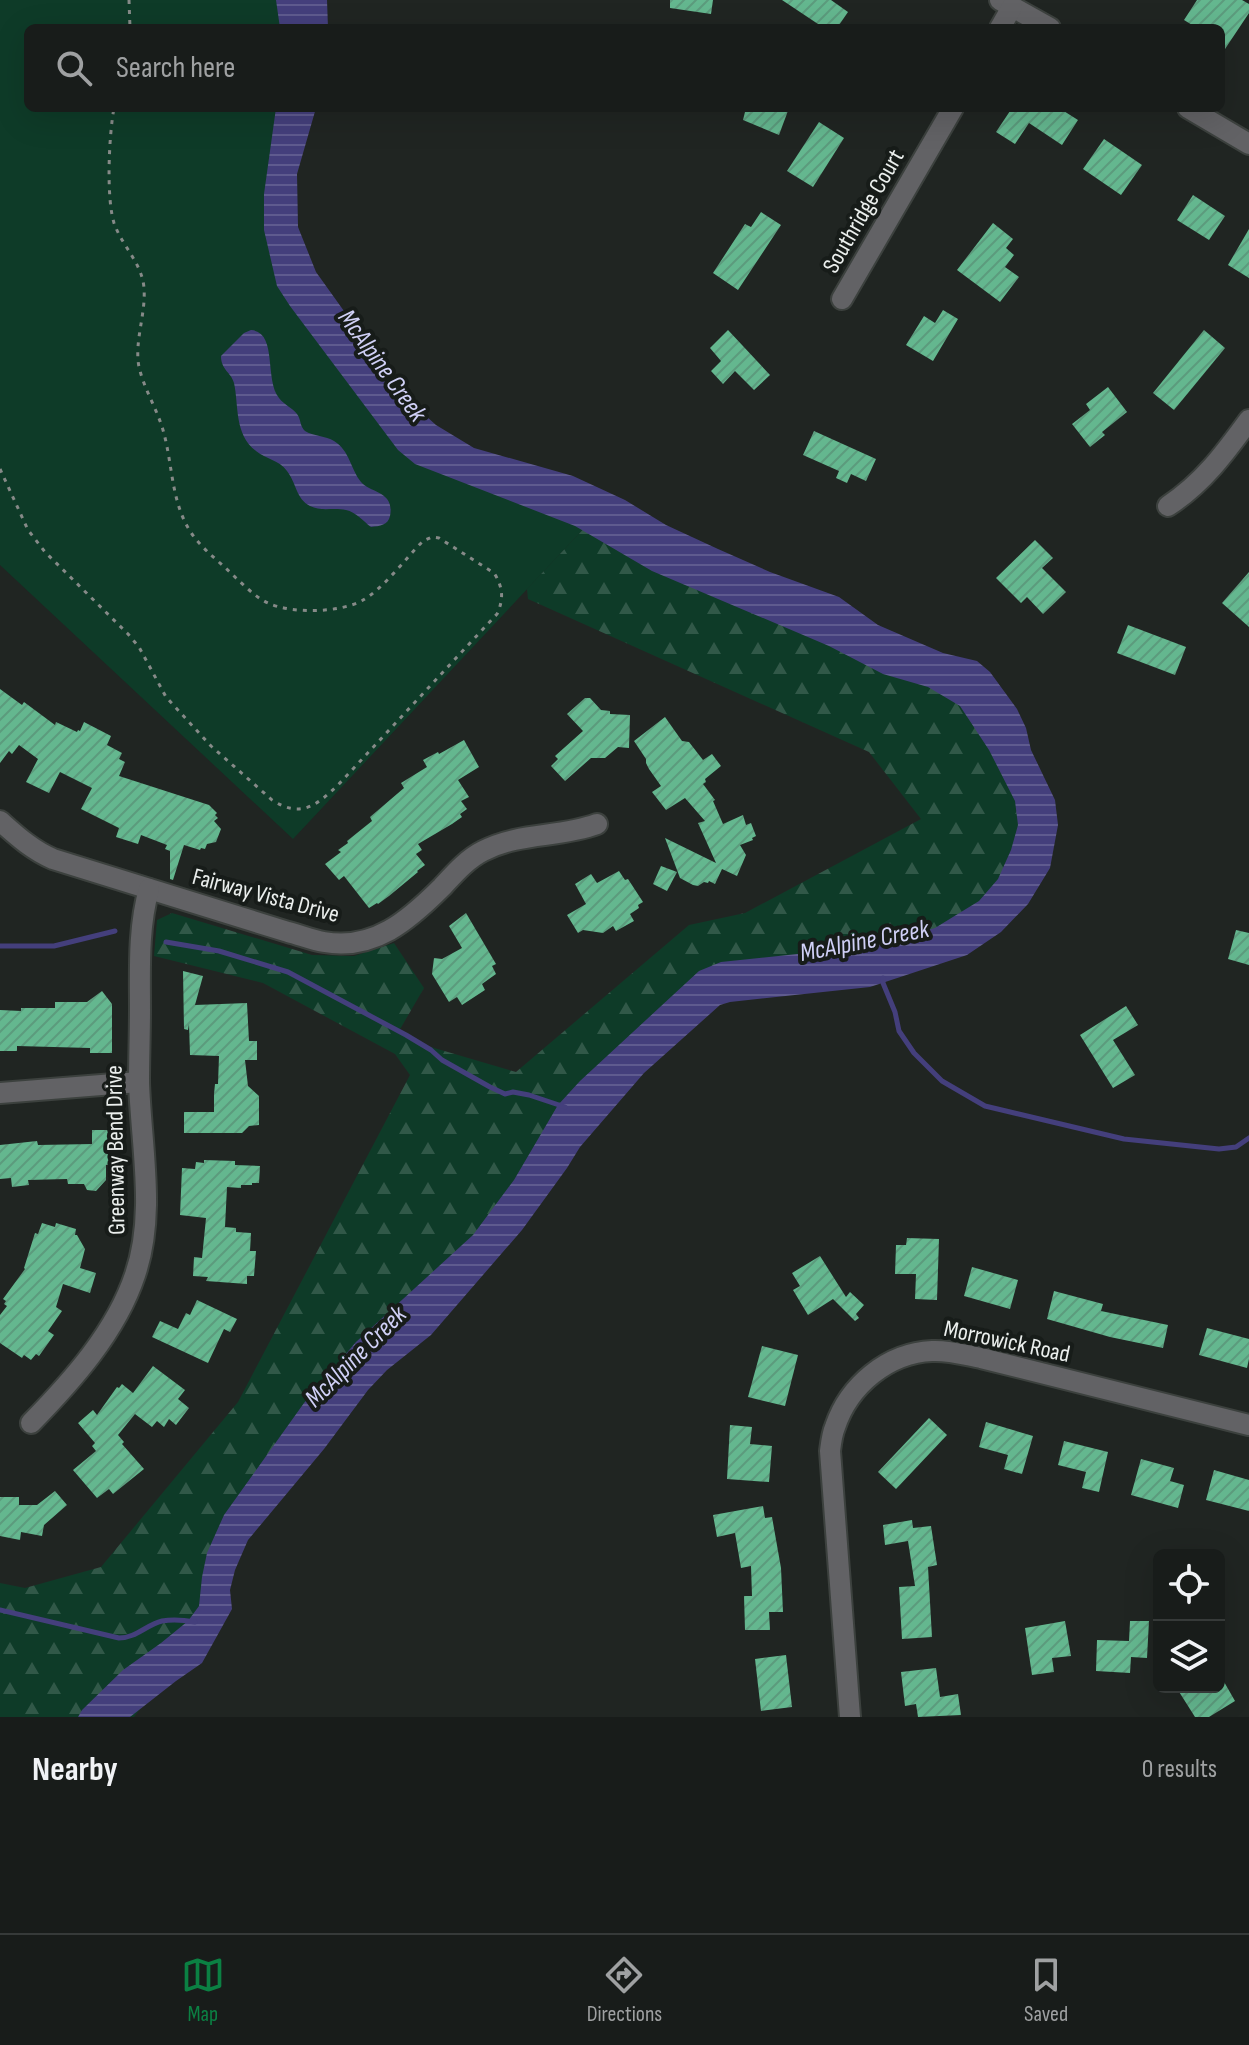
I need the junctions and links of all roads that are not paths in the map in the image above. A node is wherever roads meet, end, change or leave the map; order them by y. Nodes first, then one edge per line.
1 (1006, 3) edge
2 (1001, 24) edge
3 (1043, 24) edge
4 (951, 112) edge
5 (1195, 112) edge
6 (1249, 144) edge
7 (842, 299) dead end
8 (1249, 420) edge
9 (1168, 506) dead end
10 (0, 821) edge
11 (597, 824) dead end
12 (149, 889) junction
13 (139, 1082) junction
14 (0, 1093) edge
15 (31, 1423) dead end
16 (1249, 1425) edge
17 (850, 1717) edge

1 - 2 street
1 - 3 street
4 - 7 street, Southridge Court
5 - 6 street
8 - 9 street
10 - 12 street, Fairway Vista Drive
11 - 12 street, Fairway Vista Drive
12 - 13 street, Greenway Bend Drive
13 - 14 street
13 - 15 street, Greenway Bend Drive
16 - 17 street, Morrowick Road

